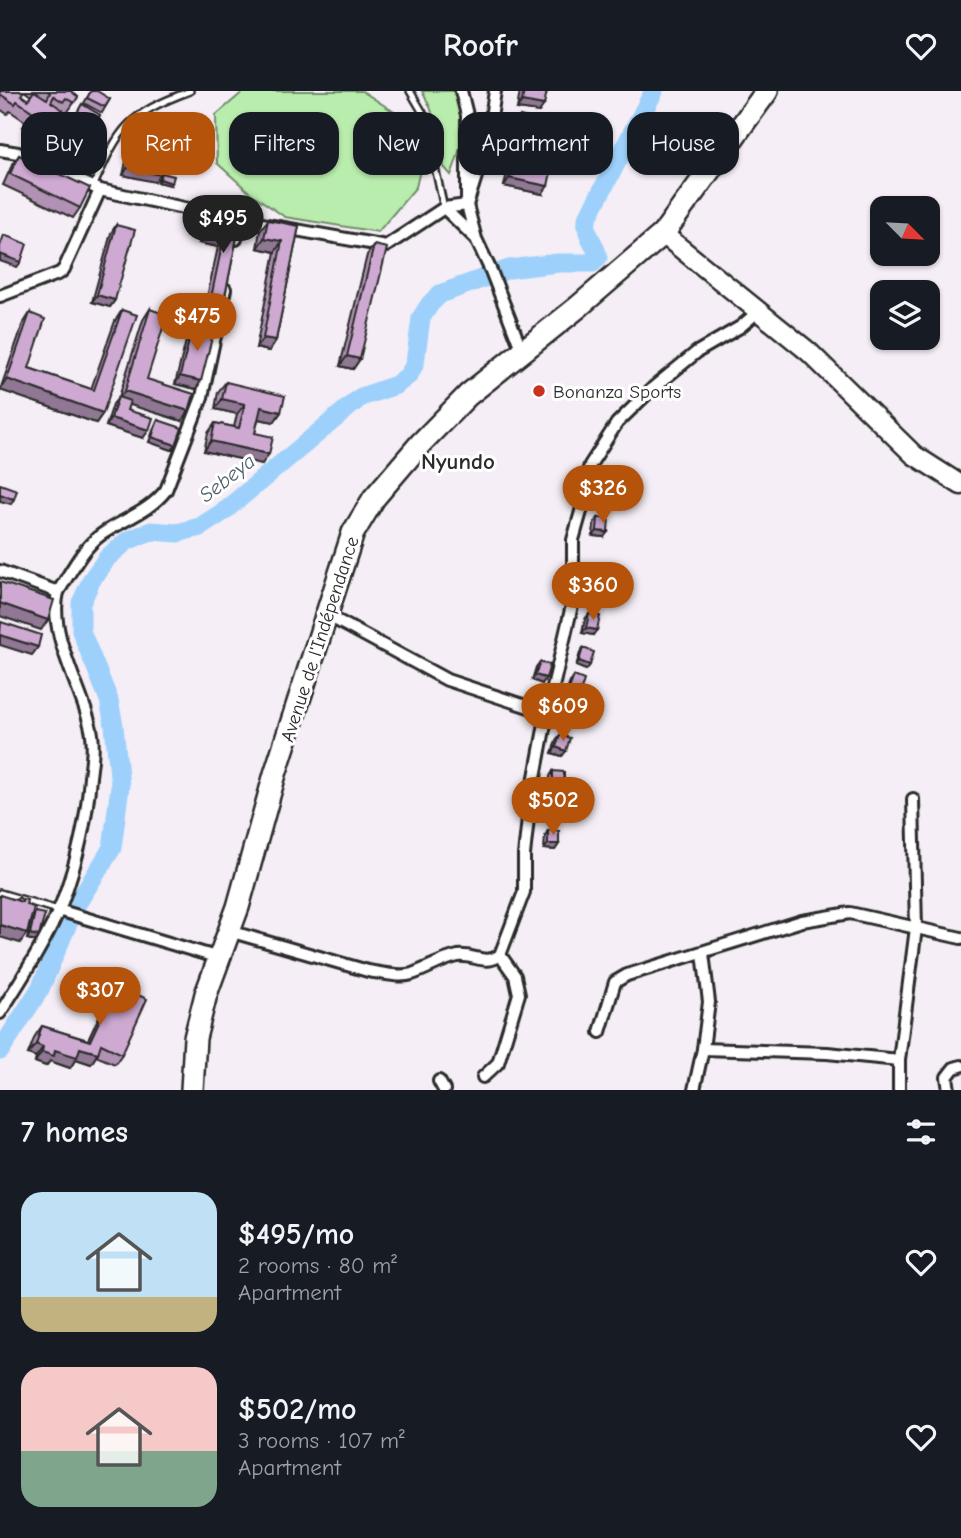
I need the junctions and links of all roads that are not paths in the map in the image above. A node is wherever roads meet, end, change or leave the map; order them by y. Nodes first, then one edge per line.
1 (190, 91) edge
2 (410, 91) edge
3 (461, 91) edge
4 (495, 91) edge
5 (767, 91) edge
6 (0, 150) edge
7 (96, 188) junction
8 (467, 205) junction
9 (444, 208) junction
10 (240, 221) junction
11 (663, 234) junction
12 (476, 239) junction
13 (234, 247) edge
14 (228, 274) edge
15 (0, 296) edge
16 (759, 311) junction
17 (522, 351) junction
18 (961, 485) edge
19 (0, 571) edge
20 (58, 592) junction
21 (327, 615) junction
22 (548, 713) junction
23 (913, 799) dead end
24 (0, 893) edge
25 (68, 913) junction
26 (916, 928) junction
27 (229, 931) junction
28 (961, 938) edge
29 (703, 953) junction
30 (500, 955) junction
31 (219, 958) junction
32 (0, 1013) edge
33 (600, 1032) dead end
34 (703, 1049) junction
35 (899, 1060) junction
36 (961, 1066) edge
37 (483, 1077) dead end
38 (191, 1090) edge
39 (694, 1090) edge
40 (899, 1090) edge
41 (949, 1090) edge

1 - 7 lane
2 - 9 lane
3 - 8 street
4 - 8 street
5 - 11 highway, Avenue de l'Indépendance
6 - 7 street
7 - 10 street
7 - 15 street
8 - 9 street
8 - 12 street
9 - 10 street
9 - 12 street
10 - 13 street
11 - 16 main road
11 - 17 highway, Avenue de l'Indépendance
12 - 17 street
14 - 20 street
16 - 18 main road
16 - 22 street
17 - 21 highway, Avenue de l'Indépendance
19 - 20 street
20 - 25 street
21 - 22 street
21 - 27 highway, Avenue de l'Indépendance
22 - 30 street
23 - 26 street
24 - 25 lane
25 - 31 street
25 - 32 street
26 - 28 street
26 - 29 street
26 - 35 street
27 - 30 street
27 - 31 highway, Avenue de l'Indépendance
29 - 33 street
29 - 34 street
30 - 37 street
31 - 38 highway, Avenue de l'Indépendance
34 - 35 street
34 - 39 street
35 - 40 street
36 - 41 street

